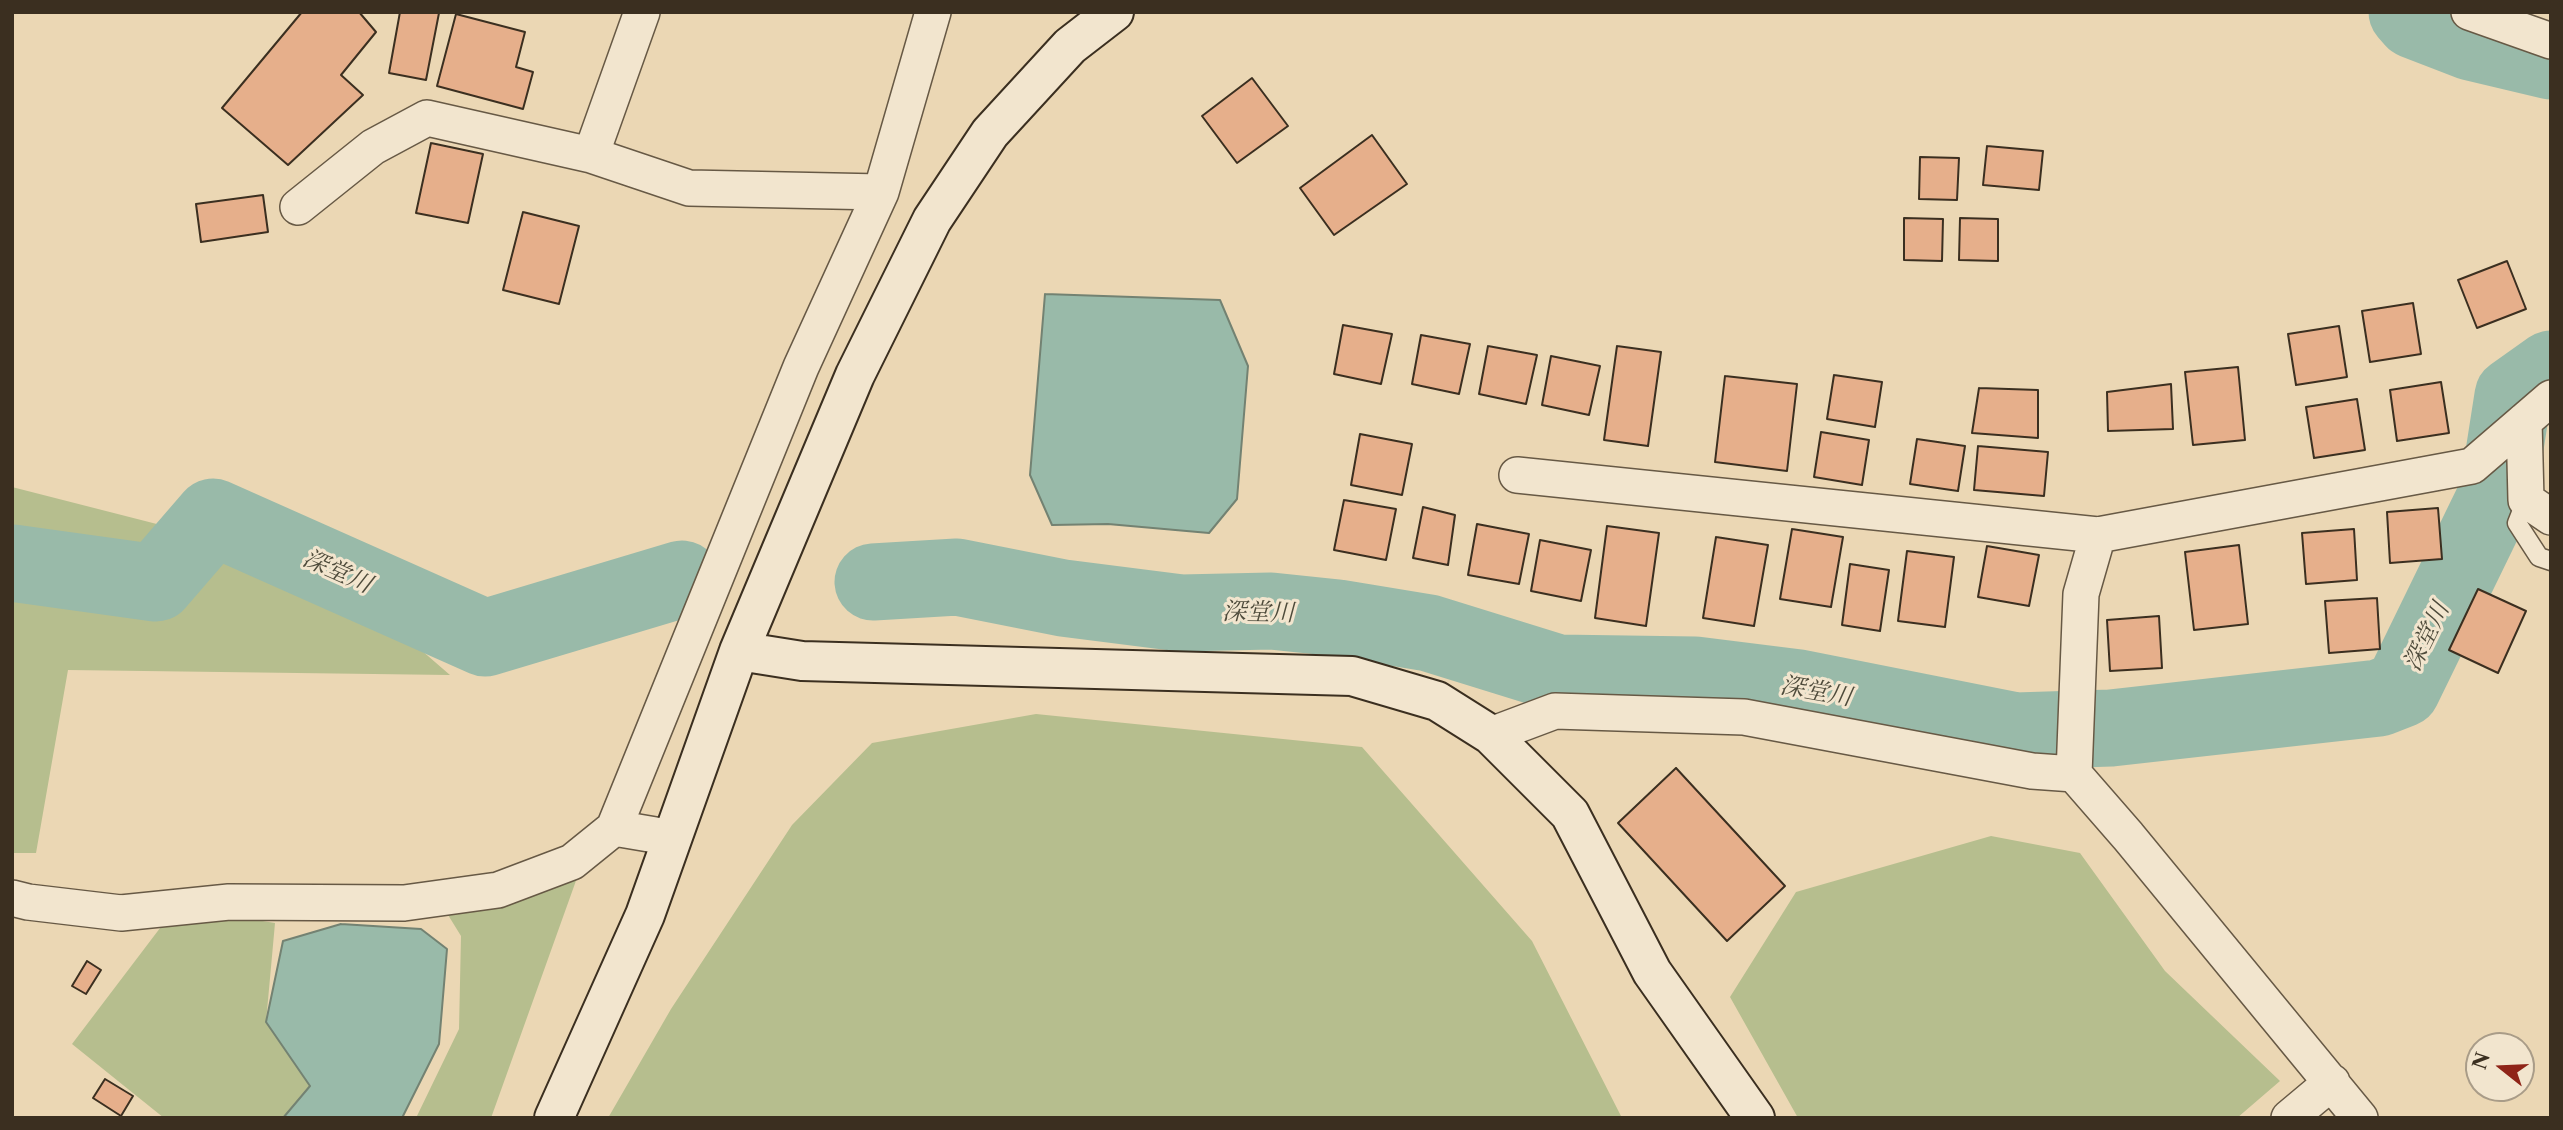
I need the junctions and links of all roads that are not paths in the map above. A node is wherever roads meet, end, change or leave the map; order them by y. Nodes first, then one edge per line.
1 (642, 12) edge
2 (933, 12) edge
3 (1114, 12) edge
4 (2469, 12) edge
5 (2551, 41) edge
6 (590, 155) junction
7 (881, 192) junction
8 (298, 207) dead end
9 (2551, 398) edge
10 (2524, 421) junction
11 (1517, 475) dead end
12 (2538, 508) edge
13 (2098, 535) junction
14 (2551, 561) edge
15 (739, 651) junction
16 (1491, 735) junction
17 (2074, 775) junction
18 (614, 828) junction
19 (673, 838) junction
20 (12, 898) edge
21 (2332, 1082) junction
22 (554, 1118) edge
23 (1755, 1118) edge
24 (2289, 1118) edge
25 (2360, 1118) edge

1 - 6 street
2 - 7 street
3 - 15 street
4 - 5 street
6 - 7 street
6 - 8 street
7 - 18 street
9 - 10 street
10 - 12 street
10 - 13 street
11 - 13 street
12 - 14 lane
13 - 17 street
15 - 16 street
15 - 19 street
16 - 17 street
16 - 23 street
17 - 21 street
18 - 19 street
18 - 20 street
19 - 22 street
21 - 24 street
21 - 25 street

